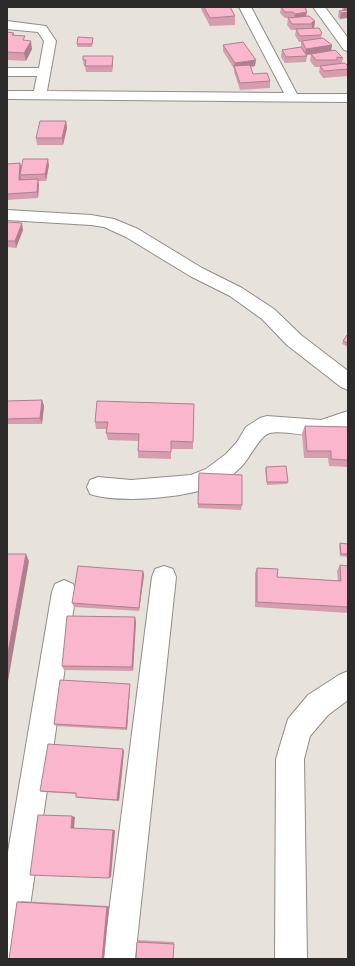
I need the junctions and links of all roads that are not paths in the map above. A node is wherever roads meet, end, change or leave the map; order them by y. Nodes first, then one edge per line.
1 (245, 7) edge
2 (319, 7) edge
3 (7, 25) edge
4 (348, 47) edge
5 (7, 72) edge
6 (44, 72) junction
7 (7, 95) edge
8 (40, 95) junction
9 (293, 98) junction
10 (348, 98) edge
11 (7, 215) edge
12 (348, 382) edge
13 (348, 419) edge
14 (98, 487) dead end
15 (164, 577) dead end
16 (64, 592) dead end
17 (348, 684) edge
18 (7, 954) edge
19 (119, 959) edge
20 (291, 959) edge

1 - 9 street
2 - 4 street
3 - 6 street
5 - 6 street
6 - 8 street
7 - 8 street
8 - 9 street
9 - 10 street
11 - 12 street
13 - 14 street
15 - 19 street
16 - 18 street
17 - 20 street

